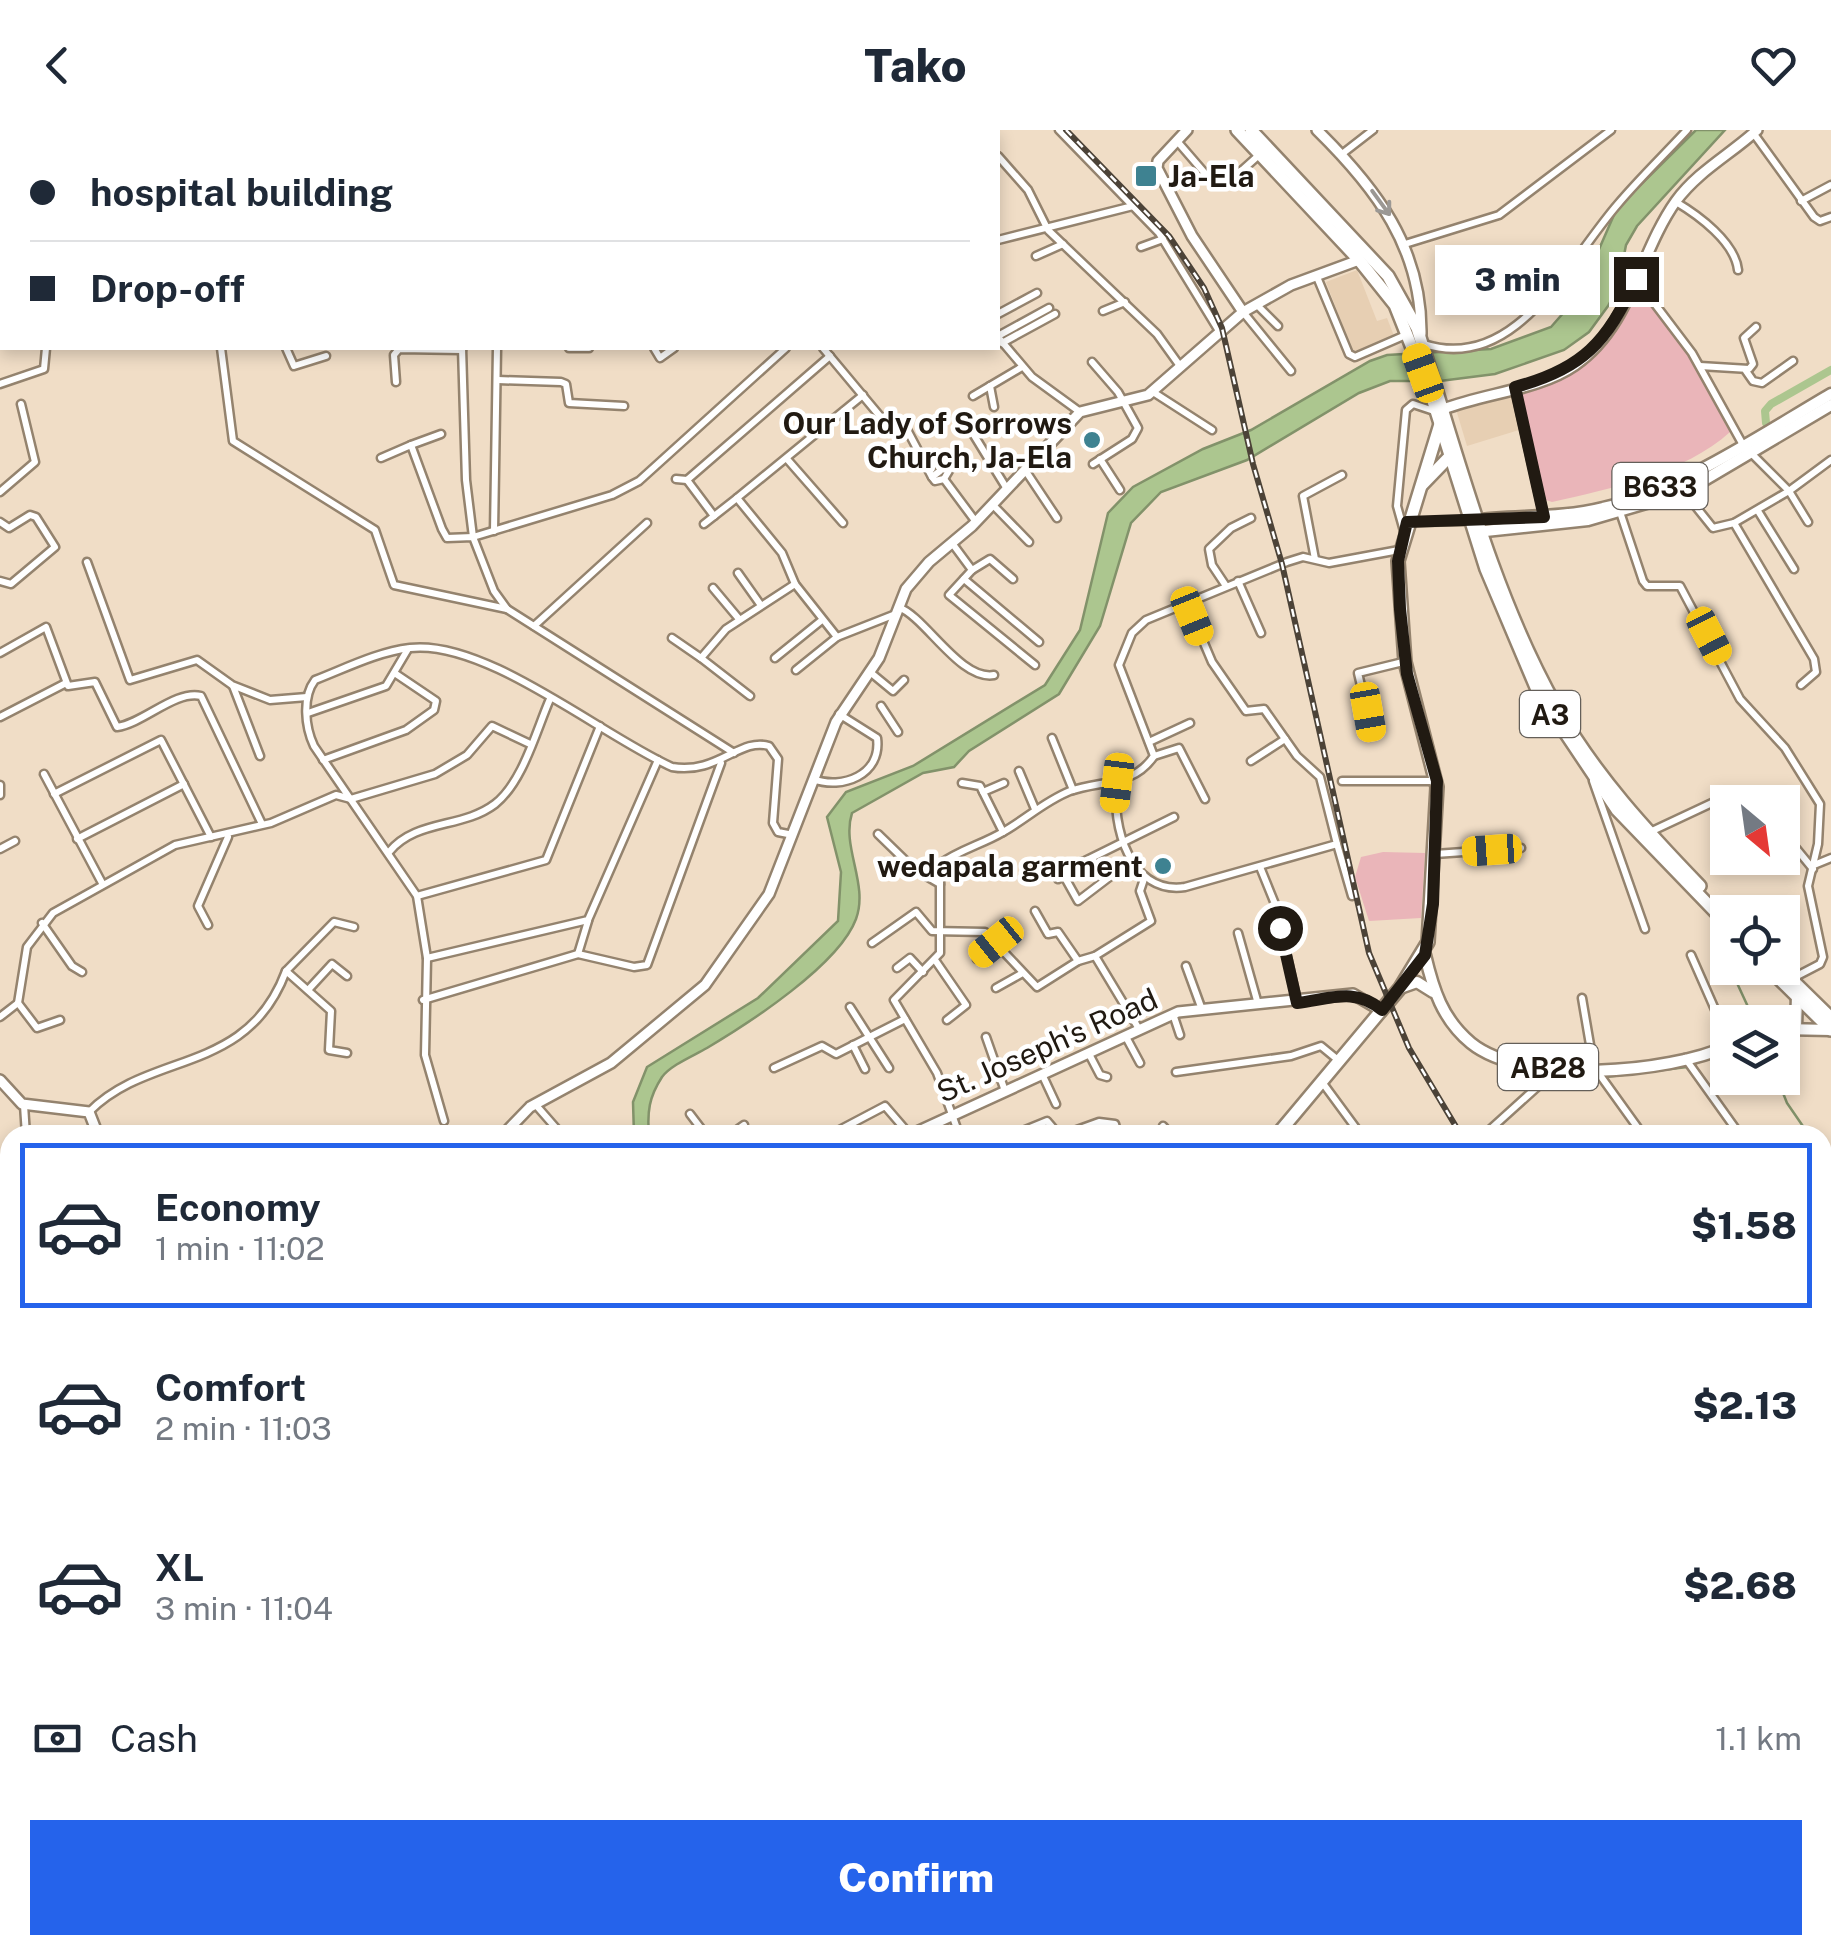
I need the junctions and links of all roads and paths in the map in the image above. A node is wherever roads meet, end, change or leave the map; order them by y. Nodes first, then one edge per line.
1 (1060, 130) edge
2 (1187, 130) edge
3 (1237, 130) edge
4 (1250, 130) edge
5 (1317, 130) edge
6 (1373, 130) edge
7 (1610, 130) edge
8 (1687, 130) edge
9 (1756, 132) edge
10 (1176, 141) junction
11 (1260, 154) junction
12 (1342, 154) junction
13 (1000, 158) edge
14 (1831, 185) edge
15 (1676, 202) junction
16 (1801, 202) junction
17 (1134, 206) junction
18 (1831, 217) edge
19 (1048, 230) junction
20 (1163, 239) junction
21 (1000, 240) edge
22 (1064, 244) junction
23 (1405, 244) junction
24 (1141, 247) dead end
25 (1036, 256) dead end
26 (1360, 260) junction
27 (1738, 270) dead end
28 (1316, 278) junction
29 (1636, 279) junction
30 (1037, 293) dead end
31 (1125, 302) junction
32 (1256, 304) junction
33 (1052, 311) dead end
34 (1103, 311) dead end
35 (1243, 312) junction
36 (1000, 313) edge
37 (1278, 326) dead end
38 (1756, 327) dead end
39 (1218, 330) junction
40 (1000, 337) edge
41 (1000, 339) edge
42 (1418, 342) junction
43 (46, 350) edge
44 (221, 350) edge
45 (287, 350) edge
46 (399, 350) edge
47 (462, 350) edge
48 (497, 350) edge
49 (784, 350) edge
50 (825, 350) edge
51 (326, 356) dead end
52 (830, 356) junction
53 (1092, 362) dead end
54 (1794, 362) dead end
55 (1180, 366) junction
56 (1699, 366) junction
57 (1022, 367) junction
58 (1746, 370) junction
59 (1292, 371) dead end
60 (498, 380) junction
61 (396, 382) dead end
62 (0, 384) edge
63 (990, 386) junction
64 (1515, 387) junction
65 (1153, 392) junction
66 (1831, 394) edge
67 (862, 395) junction
68 (973, 396) dead end
69 (21, 404) dead end
70 (1125, 404) junction
71 (1831, 404) edge
72 (624, 406) dead end
73 (994, 407) dead end
74 (1439, 411) junction
75 (1080, 412) junction
76 (1212, 430) dead end
77 (972, 432) dead end
78 (441, 434) dead end
79 (1454, 440) junction
80 (411, 445) junction
81 (1743, 445) junction
82 (1753, 454) junction
83 (1450, 456) junction
84 (382, 458) dead end
85 (786, 460) junction
86 (1831, 460) edge
87 (940, 464) dead end
88 (950, 469) dead end
89 (1025, 469) junction
90 (1342, 475) dead end
91 (932, 476) junction
92 (1430, 476) junction
93 (944, 479) junction
94 (676, 480) dead end
95 (687, 480) junction
96 (1458, 483) junction
97 (1420, 488) junction
98 (1007, 489) junction
99 (1120, 490) dead end
100 (1789, 490) junction
101 (0, 492) edge
102 (1684, 492) junction
103 (737, 498) junction
104 (993, 505) junction
105 (1618, 508) junction
106 (1758, 511) junction
107 (714, 516) junction
108 (1544, 517) junction
109 (1058, 518) dead end
110 (1251, 518) dead end
111 (976, 522) junction
112 (1808, 522) dead end
113 (647, 523) dead end
114 (843, 523) dead end
115 (1734, 523) junction
116 (704, 524) dead end
117 (1406, 526) junction
118 (1477, 526) junction
119 (2, 527) edge
120 (494, 531) junction
121 (474, 537) junction
122 (1028, 542) dead end
123 (952, 543) junction
124 (1399, 550) junction
125 (1315, 559) junction
126 (87, 562) dead end
127 (1794, 569) dead end
128 (972, 570) junction
129 (738, 573) dead end
130 (964, 578) junction
131 (1014, 580) dead end
132 (0, 581) edge
133 (1238, 581) junction
134 (796, 584) junction
135 (1226, 586) junction
136 (714, 588) dead end
137 (1188, 603) junction
138 (760, 604) junction
139 (507, 609) junction
140 (895, 611) junction
141 (739, 620) junction
142 (822, 620) junction
143 (534, 626) junction
144 (1260, 633) dead end
145 (838, 637) junction
146 (672, 638) dead end
147 (1039, 642) dead end
148 (408, 648) junction
149 (0, 653) edge
150 (701, 658) junction
151 (775, 658) dead end
152 (1405, 662) junction
153 (1035, 666) dead end
154 (796, 670) dead end
155 (870, 672) junction
156 (396, 674) junction
157 (994, 675) dead end
158 (904, 680) dead end
159 (66, 683) junction
160 (232, 685) junction
161 (1801, 685) dead end
162 (894, 691) junction
163 (750, 696) dead end
164 (307, 697) junction
165 (550, 699) junction
166 (308, 714) junction
167 (840, 714) junction
168 (0, 717) edge
169 (1190, 723) dead end
170 (600, 726) junction
171 (898, 732) dead end
172 (1372, 732) dead end
173 (1052, 738) dead end
174 (1285, 740) junction
175 (1149, 742) junction
176 (530, 744) junction
177 (734, 753) junction
178 (260, 756) dead end
179 (1154, 756) junction
180 (323, 760) junction
181 (658, 760) junction
182 (1251, 761) dead end
183 (721, 762) junction
184 (1019, 771) dead end
185 (44, 774) dead end
186 (813, 779) junction
187 (1342, 781) dead end
188 (1437, 781) junction
189 (1593, 781) junction
190 (962, 783) dead end
191 (1004, 783) dead end
192 (1117, 783) junction
193 (184, 784) junction
194 (0, 785) edge
195 (1072, 790) junction
196 (983, 792) junction
197 (54, 794) junction
198 (0, 795) edge
199 (1205, 799) dead end
200 (350, 800) junction
201 (1710, 804) edge
202 (1036, 809) junction
203 (1174, 817) dead end
204 (262, 824) junction
205 (1004, 832) junction
206 (1649, 832) junction
207 (878, 834) dead end
208 (211, 836) junction
209 (228, 836) junction
210 (794, 836) junction
211 (78, 839) junction
212 (15, 841) dead end
213 (1124, 841) junction
214 (1337, 844) junction
215 (0, 848) edge
216 (1522, 848) dead end
217 (388, 852) junction
218 (1800, 852) edge
219 (1434, 854) junction
220 (1831, 858) edge
221 (1134, 859) junction
222 (1260, 867) junction
223 (1814, 867) junction
224 (1044, 871) dead end
225 (1144, 878) junction
226 (1058, 879) dead end
227 (102, 883) junction
228 (940, 884) junction
229 (1710, 895) edge
230 (417, 896) junction
231 (1352, 896) dead end
232 (1710, 908) edge
233 (1035, 911) dead end
234 (588, 920) junction
235 (42, 923) junction
236 (208, 925) dead end
237 (354, 927) dead end
238 (1645, 928) dead end
239 (941, 930) junction
240 (1238, 932) dead end
241 (872, 942) dead end
242 (996, 942) junction
243 (578, 954) junction
244 (1425, 955) junction
245 (1095, 956) junction
246 (1692, 956) dead end
247 (427, 958) junction
248 (977, 959) dead end
249 (935, 960) junction
250 (1078, 961) junction
251 (1186, 966) dead end
252 (897, 968) dead end
253 (1415, 968) junction
254 (286, 971) junction
255 (82, 972) dead end
256 (923, 972) junction
257 (1021, 974) junction
258 (1800, 975) edge
259 (347, 976) dead end
260 (1426, 981) junction
261 (1786, 985) edge
262 (1797, 985) edge
263 (996, 988) dead end
264 (1400, 988) junction
265 (308, 990) junction
266 (1797, 996) junction
267 (1582, 998) dead end
268 (423, 1000) junction
269 (18, 1003) junction
270 (1297, 1003) junction
271 (1258, 1004) junction
272 (1713, 1005) edge
273 (1798, 1005) edge
274 (850, 1007) dead end
275 (1201, 1007) junction
276 (1382, 1010) junction
277 (1173, 1014) junction
278 (0, 1018) edge
279 (60, 1020) dead end
280 (905, 1020) junction
281 (947, 1020) dead end
282 (1826, 1021) edge
283 (1800, 1028) joint
284 (1140, 1029) junction
285 (1180, 1035) dead end
286 (869, 1036) junction
287 (1125, 1036) junction
288 (986, 1037) dead end
289 (853, 1046) junction
290 (1710, 1049) edge
291 (1088, 1052) junction
292 (347, 1053) dead end
293 (1685, 1058) junction
294 (1338, 1060) junction
295 (1140, 1063) dead end
296 (774, 1068) dead end
297 (865, 1068) dead end
298 (888, 1068) dead end
299 (1558, 1068) junction
300 (1594, 1068) junction
301 (1176, 1072) dead end
302 (1042, 1074) junction
303 (1101, 1077) dead end
304 (0, 1080) edge
305 (1321, 1082) junction
306 (1005, 1092) junction
307 (535, 1104) junction
308 (1056, 1104) dead end
309 (24, 1105) junction
310 (89, 1112) junction
311 (690, 1114) dead end
312 (950, 1116) junction
313 (444, 1121) dead end
314 (25, 1125) edge
315 (94, 1125) edge
316 (514, 1125) edge
317 (553, 1125) edge
318 (698, 1125) edge
319 (849, 1125) edge
320 (901, 1125) edge
321 (931, 1125) edge
322 (954, 1125) edge
323 (1285, 1125) edge
324 (1353, 1125) edge
325 (1495, 1125) edge
326 (1636, 1125) edge
327 (1733, 1125) edge

1 - 17 street
2 - 10 street
3 - 11 highway, A3
4 - 42 highway, A3
5 - 12 street
6 - 12 street
7 - 23 street
8 - 42 street
9 - 15 street
9 - 16 street
10 - 11 street
10 - 35 street
11 - 26 highway, A3
12 -> 23 street
13 - 19 street
14 - 16 street
15 - 27 street
15 - 29 street
16 - 18 street
17 - 19 street
17 - 20 street
19 - 21 street
19 - 22 street
20 - 24 street
20 - 39 street
22 - 25 street
22 - 31 street
23 - 42 street
26 - 28 street
26 - 42 highway, A3
28 - 32 street
28 - 42 street
29 - 56 street
29 - 64 street
30 - 36 street
31 - 34 street
31 - 55 street
32 - 35 street
32 - 37 street
33 - 40 street
35 - 39 street
35 - 59 street
38 - 58 street
39 - 55 street
41 - 57 street
42 - 74 highway, A3
43 - 62 street
44 - 139 street
45 - 51 street
46 - 61 street
47 - 121 street
48 - 60 street
49 - 120 street
50 - 52 street
52 - 67 street
52 - 95 street
53 - 70 street
54 - 58 street
55 - 65 street
56 - 58 street
56 - 81 street
57 - 63 street
57 - 75 street
60 - 72 street
60 - 120 street
63 - 68 street
63 - 73 street
64 - 74 street
64 - 108 street
65 - 70 street
65 - 76 street
66 - 81 main road, B633
67 - 85 street
67 - 91 street
69 - 101 street
70 - 75 street
70 - 99 street
71 - 82 main road, B633
74 - 79 highway, A3
74 - 83 highway, A3
74 - 97 highway
74 - 117 street
75 - 89 street
77 - 98 street
78 - 80 street
79 - 83 highway
79 - 118 highway, A3
80 - 84 street
80 - 121 street
81 - 82 street
81 - 105 main road, B633
82 - 100 street
82 - 102 main road, B633
83 - 92 highway
83 - 96 highway, A3
85 - 103 street
85 - 114 street
86 - 100 street
87 - 91 street
88 - 93 street
89 - 98 street
89 - 109 street
90 - 125 street
91 - 93 street
92 - 96 highway
92 - 97 highway
93 - 111 street
94 - 95 street
95 - 107 street
96 - 118 highway, A3
97 - 117 highway
98 - 104 street
100 - 106 street
100 - 112 street
102 - 105 main road, B633
102 - 115 street
103 - 107 street
103 - 134 street
104 - 111 street
104 - 122 street
105 - 108 main road, B633
105 - 118 main road, B633
105 - 223 street
106 - 115 street
106 - 127 street
107 - 116 street
108 - 118 main road, B633
110 - 135 street
111 - 123 street
113 - 143 street
115 - 161 street
117 - 118 street
117 - 124 highway
118 - 189 highway, A3
118 - 206 highway, A3
119 - 132 street
120 - 121 street
121 - 139 street
123 - 128 street
123 - 140 street
124 - 125 street
124 - 152 highway
125 - 133 street
126 - 160 street
128 - 130 street
128 - 131 street
129 - 138 street
130 - 147 street
130 - 153 street
133 - 135 street
133 - 144 street
134 - 138 street
134 - 142 street
135 - 137 street
136 - 141 street
137 - 174 street
137 - 175 street
138 - 141 street
139 - 143 street
140 - 145 street
140 - 155 street
140 - 157 street
141 - 150 street
142 - 145 street
142 - 151 street
143 - 177 street
145 - 154 street
146 - 150 street
148 - 156 street
148 - 164 street
148 - 165 street
149 - 159 street
150 - 163 street
152 - 172 street
152 - 188 highway
155 - 162 street
155 - 167 street
156 - 166 street
156 - 180 street
158 - 162 street
159 - 168 street
159 - 204 street
160 - 164 street
160 - 178 street
162 - 171 street
164 - 166 street
165 - 170 street
165 - 176 street
166 - 180 street
167 - 186 street
167 - 186 street
169 - 175 street
170 - 181 street
170 - 230 street
173 - 195 street
174 - 182 street
174 - 214 street
175 - 179 street
176 - 200 street
176 - 217 street
177 - 183 street
177 - 210 street
179 - 192 street
179 - 199 street
180 - 200 street
181 - 183 street
181 - 234 street
183 - 243 street
184 - 202 street
185 - 197 street
186 - 210 street
187 - 188 street
188 - 219 highway
189 - 232 highway, A3
189 - 238 street
190 - 196 street
191 - 196 street
192 - 195 street
192 - 213 street
193 - 197 street
193 - 208 street
193 - 211 street
194 - 198 street
195 - 202 street
196 - 205 street
197 - 211 street
200 - 204 street
200 - 217 street
201 - 206 street
202 - 205 street
203 - 213 street
204 - 209 street
205 - 228 street
206 - 229 highway, A3
207 - 228 street
208 - 209 street
208 - 227 street
209 - 236 street
210 - 307 street
211 - 227 street
212 - 215 street
213 - 221 street
213 - 224 street
214 - 222 street
214 - 231 street
216 - 219 street
217 - 230 street
218 - 223 street
219 - 244 highway
220 - 223 street
221 - 225 street
221 - 226 street
222 - 225 street
222 - 270 street
223 - 258 street
225 - 245 street
227 - 235 street
228 - 239 street
230 - 247 street
233 - 250 street
234 - 243 street
234 - 247 street
235 - 255 street
235 - 269 street
237 - 254 street
239 - 241 street
239 - 242 street
239 - 249 street
240 - 271 street
242 - 248 street
242 - 257 street
243 - 268 street
244 - 253 highway
244 - 260 main road
245 - 250 street
245 - 284 street
246 - 272 street
247 - 268 street
249 - 256 street
249 - 281 street
250 - 257 street
251 - 275 street
252 - 256 street
253 - 260 main road
253 - 264 highway
254 - 265 street
254 - 310 street
256 - 280 street
257 - 263 street
259 - 265 street
260 - 264 main road
260 - 299 main road, AB28
261 - 266 highway
262 - 282 highway
264 - 276 highway
265 - 292 street
266 - 273 main road
266 - 282 highway
267 - 300 street
268 - 313 street
269 - 278 street
269 - 279 street
270 - 271 street, St. Joseph's Road
270 - 276 street, St. Joseph's Road
271 - 275 street, St. Joseph's Road
274 - 286 street
275 - 277 street, St. Joseph's Road
276 - 294 highway
277 - 284 street, St. Joseph's Road
277 - 285 street
280 - 286 street
280 - 312 street
282 - 283 main road
282 - 283 main road
284 - 287 street, St. Joseph's Road
286 - 289 street
286 - 298 street
287 - 291 street, St. Joseph's Road
287 - 295 street
288 - 306 street
289 - 296 street
289 - 297 street
290 - 293 main road, AB28
291 - 302 street, St. Joseph's Road
291 - 303 street
293 - 300 main road, AB28
293 - 327 street
294 - 301 street
294 - 305 highway
299 - 300 main road, AB28
299 - 325 street
300 - 326 street
302 - 306 street, St. Joseph's Road
302 - 308 street
304 - 309 street
305 - 323 highway
305 - 324 street
306 - 312 street, St. Joseph's Road
307 - 316 street
307 - 317 street
309 - 310 street
309 - 314 street
310 - 315 street
311 - 318 street
312 - 321 street, St. Joseph's Road
312 - 322 street
319 - 320 street

